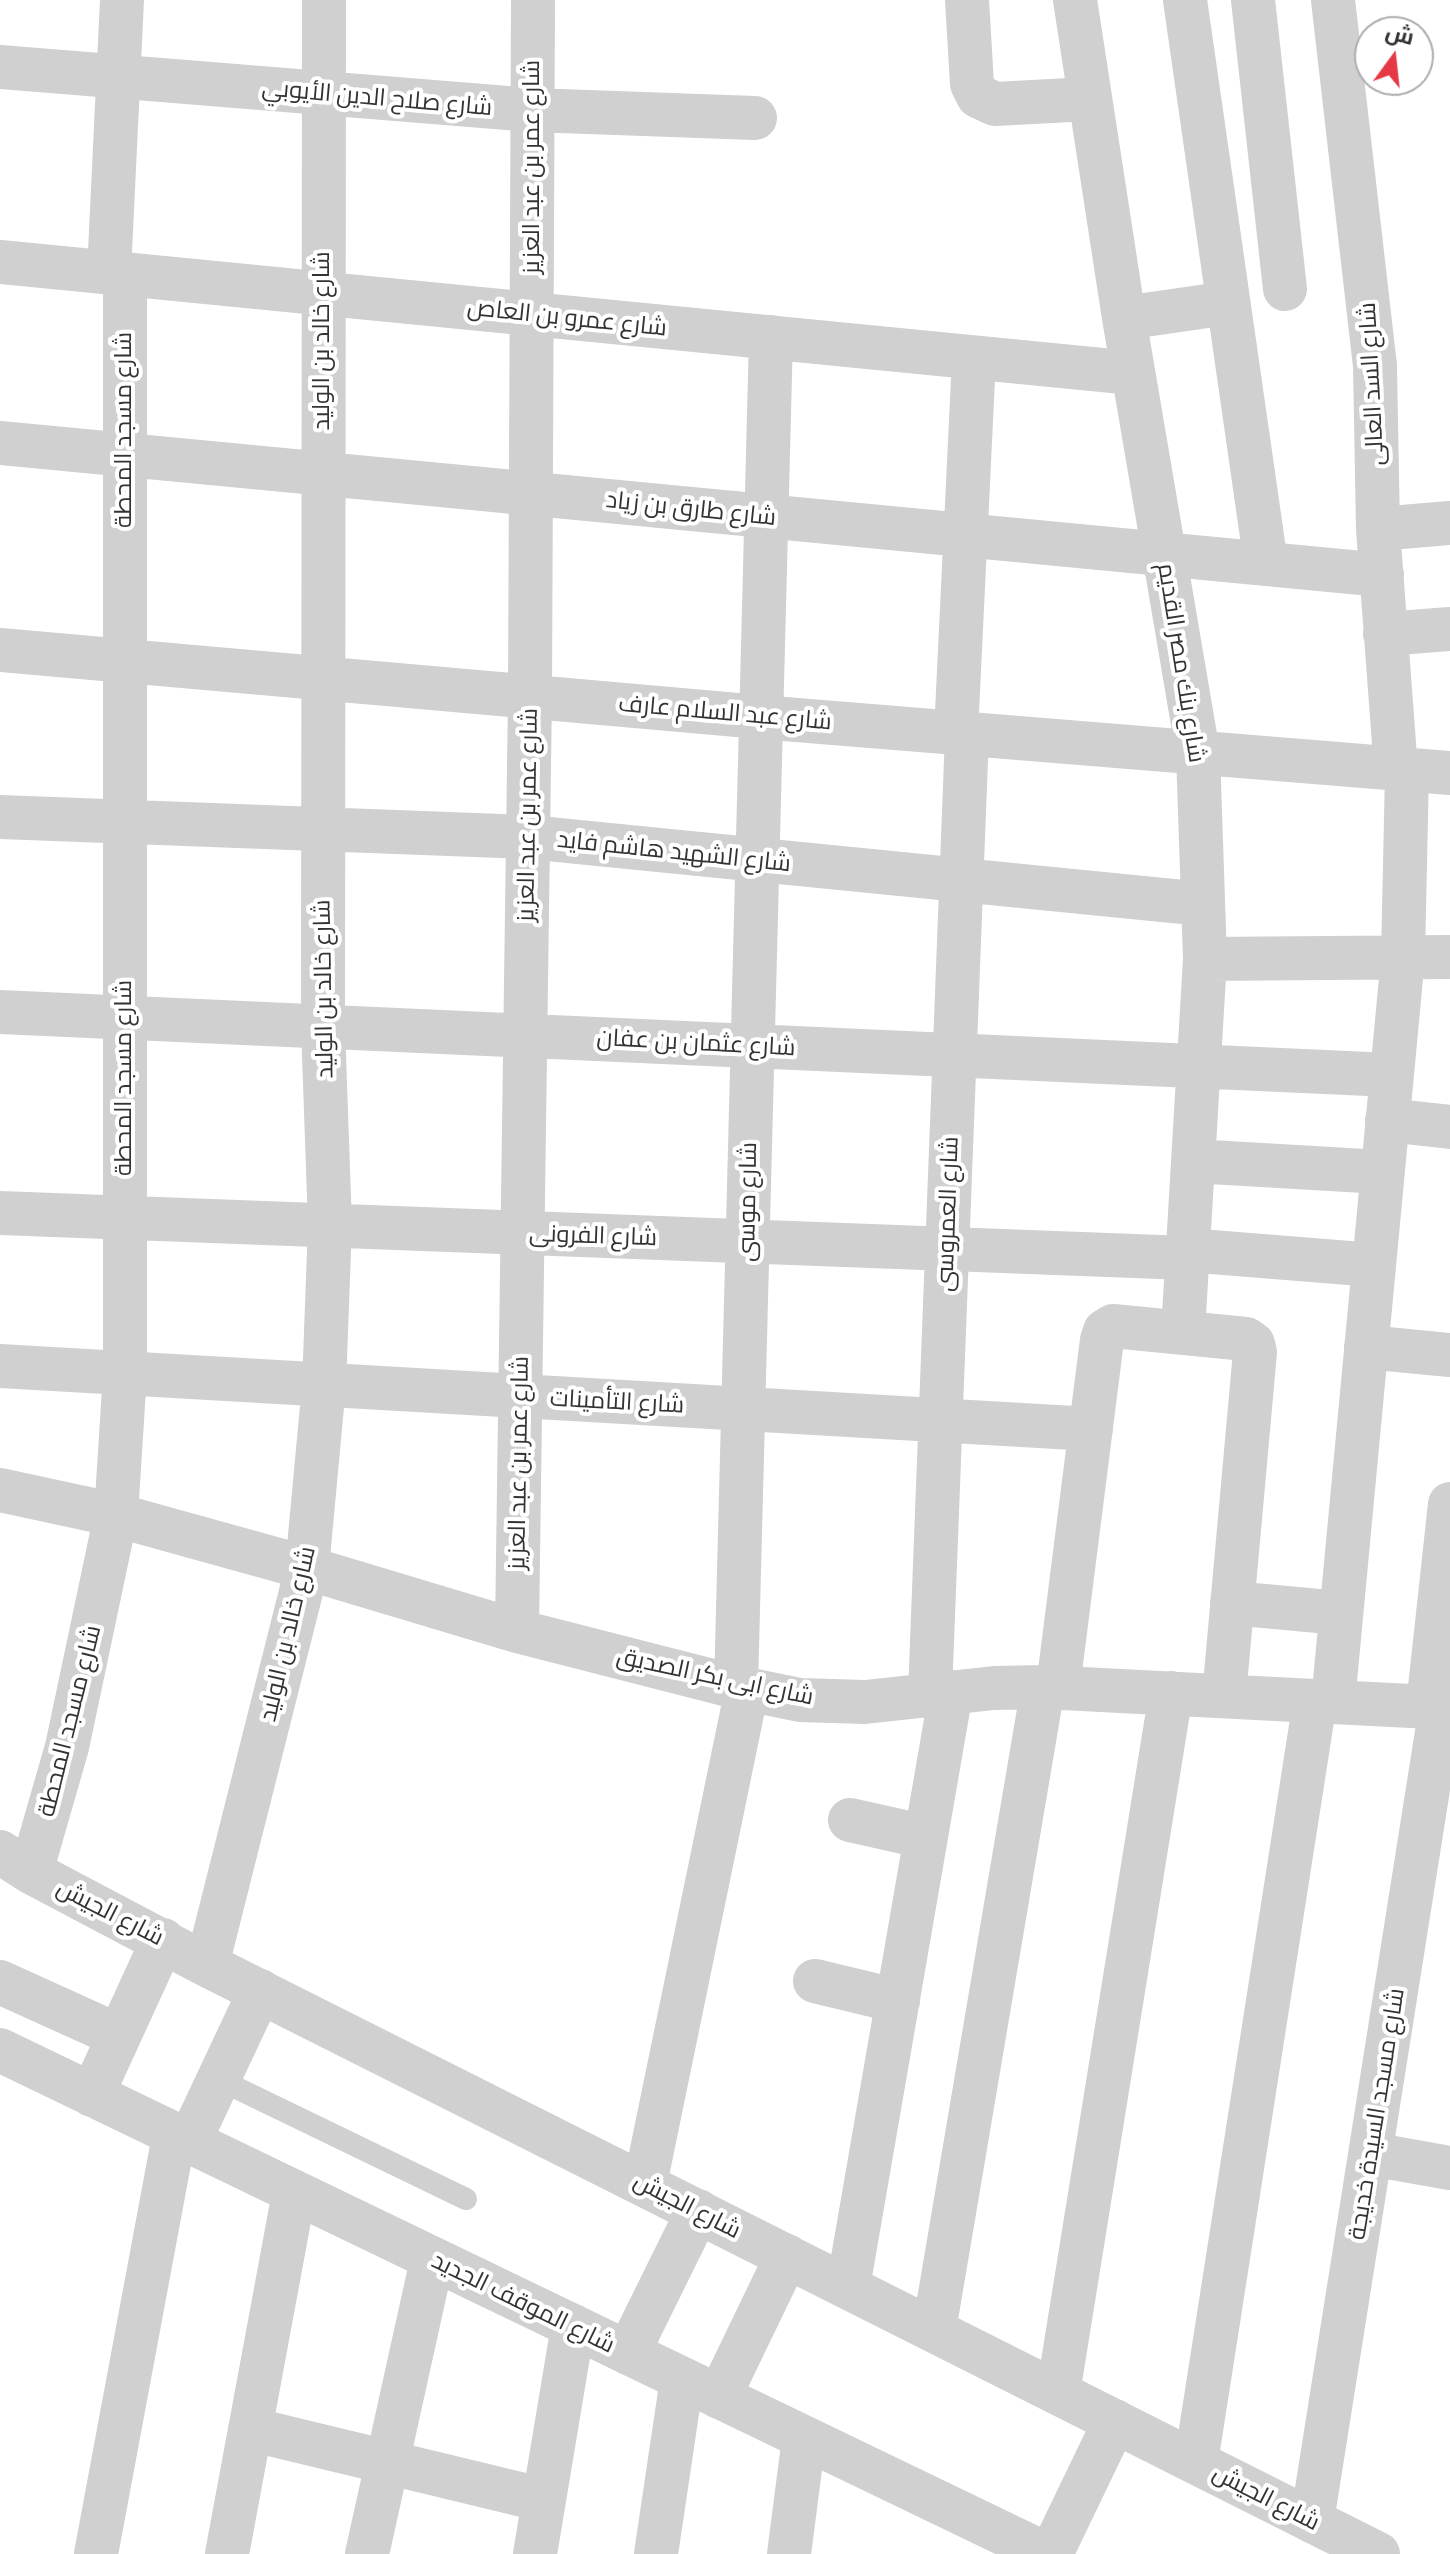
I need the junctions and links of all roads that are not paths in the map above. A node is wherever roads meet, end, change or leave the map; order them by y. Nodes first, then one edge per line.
1 (122, 0) edge
2 (324, 0) edge
3 (533, 0) edge
4 (967, 0) edge
5 (1075, 0) edge
6 (1185, 0) edge
7 (1253, 0) edge
8 (1333, 0) edge
9 (0, 67) edge
10 (119, 76) junction
11 (323, 93) junction
12 (1089, 99) junction
13 (532, 110) junction
14 (755, 118) dead end
15 (0, 262) edge
16 (117, 274) junction
17 (1285, 289) dead end
18 (322, 294) junction
19 (1228, 303) junction
20 (532, 314) junction
21 (1124, 318) junction
22 (771, 337) junction
23 (974, 358) junction
24 (1133, 373) junction
25 (0, 443) edge
26 (124, 455) junction
27 (322, 474) junction
28 (531, 494) junction
29 (766, 517) junction
30 (1450, 523) edge
31 (1378, 529) junction
32 (966, 536) junction
33 (1164, 554) junction
34 (1266, 564) junction
35 (1382, 575) junction
36 (1450, 629) edge
37 (1385, 634) junction
38 (0, 650) edge
39 (124, 661) junction
40 (322, 677) junction
41 (530, 695) junction
42 (760, 717) junction
43 (962, 733) junction
44 (1198, 753) junction
45 (1401, 771) junction
46 (1450, 773) edge
47 (0, 817) edge
48 (124, 821) junction
49 (323, 829) junction
50 (528, 837) junction
51 (757, 860) junction
52 (961, 880) junction
53 (1203, 904) junction
54 (1403, 957) junction
55 (1450, 957) edge
56 (1205, 959) junction
57 (0, 1012) edge
58 (124, 1018) junction
59 (323, 1027) junction
60 (526, 1036) junction
61 (752, 1046) junction
62 (954, 1055) junction
63 (1199, 1066) junction
64 (1391, 1075) junction
65 (1387, 1120) junction
66 (1450, 1127) edge
67 (1193, 1161) junction
68 (1382, 1172) junction
69 (0, 1213) edge
70 (124, 1218) junction
71 (330, 1225) junction
72 (522, 1233) junction
73 (747, 1241) junction
74 (947, 1249) junction
75 (1187, 1254) junction
76 (1374, 1265) junction
77 (1183, 1332) junction
78 (1366, 1347) junction
79 (1450, 1355) edge
80 (0, 1366) edge
81 (125, 1373) junction
82 (324, 1385) junction
83 (520, 1396) junction
84 (743, 1409) junction
85 (940, 1420) junction
86 (1091, 1429) junction
87 (0, 1490) edge
88 (1450, 1504) edge
89 (116, 1515) junction
90 (307, 1568) junction
91 (1232, 1603) junction
92 (1340, 1613) junction
93 (517, 1631) junction
94 (1050, 1687) junction
95 (742, 1688) junction
96 (941, 1693) junction
97 (1171, 1693) junction
98 (1224, 1696) junction
99 (1324, 1701) junction
100 (1440, 1707) edge
101 (850, 1820) dead end
102 (926, 1837) junction
103 (16, 1862) edge
104 (163, 1940) junction
105 (207, 1965) junction
106 (815, 1981) dead end
107 (0, 1982) edge
108 (260, 1991) junction
109 (898, 2001) junction
110 (119, 2036) junction
111 (0, 2050) edge
112 (218, 2079) junction
113 (92, 2095) junction
114 (181, 2139) junction
115 (1371, 2154) junction
116 (1450, 2168) edge
117 (645, 2184) junction
118 (294, 2193) junction
119 (466, 2199) dead end
120 (698, 2211) junction
121 (787, 2256) junction
122 (432, 2260) junction
123 (848, 2287) junction
124 (573, 2326) junction
125 (934, 2330) junction
126 (628, 2353) junction
127 (700, 2388) junction
128 (1058, 2393) junction
129 (1115, 2421) junction
130 (250, 2429) junction
131 (804, 2438) junction
132 (1196, 2462) junction
133 (388, 2463) junction
134 (544, 2500) junction
135 (1312, 2521) junction
136 (96, 2554) edge
137 (227, 2554) edge
138 (367, 2554) edge
139 (535, 2554) edge
140 (656, 2554) edge
141 (789, 2554) edge
142 (1048, 2554) edge
143 (1378, 2554) edge

1 - 10 street, شارع مسجد المحطة
2 - 11 street, شارع خالد بن الوليد
3 - 13 street, شارع عمر بن عبد العزيز
4 - 12 street
5 - 12 street, شارع بنك مصر القديم
6 - 19 street
7 - 17 street
8 - 31 street, شارع السد العالى
9 - 10 street, شارع صلاح الدين الأيوبي
10 - 11 street, شارع صلاح الدين الأيوبي
10 - 16 street, شارع مسجد المحطة
11 - 13 street, شارع صلاح الدين الأيوبي
11 - 18 street, شارع خالد بن الوليد
12 - 21 street, شارع بنك مصر القديم
13 - 14 street, شارع صلاح الدين الأيوبي
13 - 20 street, شارع عمر بن عبد العزيز
15 - 16 street, شارع عمرو بن العاص
16 - 18 street, شارع عمرو بن العاص
16 - 26 street, شارع مسجد المحطة
18 - 20 street, شارع عمرو بن العاص
18 - 27 street, شارع خالد بن الوليد
19 - 21 street
19 - 34 street
20 - 22 street, شارع عمرو بن العاص
20 - 28 street, شارع عمر بن عبد العزيز
21 - 24 street, شارع بنك مصر القديم
22 - 23 street, شارع عمرو بن العاص
22 - 29 street, شارع موسى
23 - 24 street, شارع عمرو بن العاص
23 - 32 street, شارع العمروسى
24 - 33 street, شارع بنك مصر القديم
25 - 26 street, شارع طارق بن زياد
26 - 27 street, شارع طارق بن زياد
26 - 39 street, شارع مسجد المحطة
27 - 28 street, شارع طارق بن زياد
27 - 40 street, شارع خالد بن الوليد
28 - 29 street, شارع طارق بن زياد
28 - 41 street, شارع عمر بن عبد العزيز
29 - 32 street, شارع طارق بن زياد
29 - 42 street, شارع موسى
30 - 31 street
31 - 35 street, شارع السد العالى
32 - 33 street, شارع طارق بن زياد
32 - 43 street, شارع العمروسى
33 - 34 street, شارع طارق بن زياد
33 - 44 street, شارع بنك مصر القديم
34 - 35 street, شارع طارق بن زياد
35 - 37 street, شارع السد العالى
36 - 37 street
37 - 45 street, شارع السد العالى
38 - 39 street, شارع عبد السلام عارف
39 - 40 street, شارع عبد السلام عارف
39 - 48 street, شارع مسجد المحطة
40 - 41 street, شارع عبد السلام عارف
40 - 49 street, شارع خالد بن الوليد
41 - 42 street, شارع عبد السلام عارف
41 - 50 street, شارع عمر بن عبد العزيز
42 - 43 street, شارع عبد السلام عارف
42 - 51 street, شارع موسى
43 - 44 street, شارع عبد السلام عارف
43 - 52 street, شارع العمروسى
44 - 45 street, شارع عبد السلام عارف
44 - 53 street, شارع بنك مصر القديم
45 - 46 street, شارع عبد السلام عارف
45 - 54 street, شارع السد العالى
47 - 48 street, شارع الشهيد هاشم فايد
48 - 49 street, شارع الشهيد هاشم فايد
48 - 58 street, شارع مسجد المحطة
49 - 50 street, شارع الشهيد هاشم فايد
49 - 59 street, شارع خالد بن الوليد
50 - 51 street, شارع الشهيد هاشم فايد
50 - 60 street, شارع عمر بن عبد العزيز
51 - 52 street, شارع الشهيد هاشم فايد
51 - 61 street, شارع موسى
52 - 53 street, شارع الشهيد هاشم فايد
52 - 62 street, شارع العمروسى
53 - 56 street, شارع بنك مصر القديم
54 - 55 street
54 - 56 street
54 - 64 street, شارع السد العالى
56 - 63 street, شارع بنك مصر القديم
57 - 58 street, شارع عثمان بن عفان
58 - 59 street, شارع عثمان بن عفان
58 - 70 street, شارع مسجد المحطة
59 - 60 street, شارع عثمان بن عفان
59 - 71 street, شارع خالد بن الوليد
60 - 61 street, شارع عثمان بن عفان
60 - 72 street, شارع عمر بن عبد العزيز
61 - 62 street, شارع عثمان بن عفان
61 - 73 street, شارع موسى
62 - 63 street, شارع عثمان بن عفان
62 - 74 street, شارع العمروسى
63 - 64 street, شارع عثمان بن عفان
63 - 67 street, شارع بنك مصر القديم
64 - 65 street, شارع السد العالى
65 - 66 street
65 - 68 street, شارع السد العالى
67 - 68 street
67 - 75 street, شارع بنك مصر القديم
68 - 76 street, شارع السد العالى
69 - 70 street, شارع الفرونى
70 - 71 street, شارع الفرونى
70 - 81 street, شارع مسجد المحطة
71 - 72 street, شارع الفرونى
71 - 82 street, شارع خالد بن الوليد
72 - 73 street, شارع الفرونى
72 - 83 street, شارع عمر بن عبد العزيز
73 - 74 street, شارع الفرونى
73 - 84 street, شارع موسى
74 - 75 street, شارع الفرونى
74 - 85 street, شارع العمروسى
75 - 76 street, شارع الفرونى
75 - 77 street, شارع بنك مصر القديم
76 - 78 street, شارع السد العالى
77 - 86 street
77 - 91 street
78 - 79 street
78 - 92 street, شارع السد العالى
80 - 81 street, شارع التأمينات
81 - 82 street, شارع التأمينات
81 - 89 street, شارع مسجد المحطة
82 - 83 street, شارع التأمينات
82 - 90 street, شارع خالد بن الوليد
83 - 84 street, شارع التأمينات
83 - 93 street, شارع عمر بن عبد العزيز
84 - 85 street, شارع التأمينات
84 - 95 street, شارع موسى
85 - 86 street, شارع التأمينات
85 - 96 street, شارع العمروسى
86 - 94 street
87 - 89 street, شارع ابى بكر الصديق
88 - 100 street, شارع مسجد السيدة خديجة
89 - 90 street, شارع ابى بكر الصديق
89 - 103 street, شارع مسجد المحطة
90 - 93 street, شارع ابى بكر الصديق
90 - 105 street, شارع خالد بن الوليد
91 - 92 street
91 - 98 street
92 - 99 street, شارع السد العالى
93 - 95 street, شارع ابى بكر الصديق
94 - 96 street, شارع ابى بكر الصديق
94 - 97 street, شارع ابى بكر الصديق
94 - 125 street
95 - 96 street, شارع ابى بكر الصديق
95 - 117 street, شارع موسى
96 - 102 street, شارع العمروسى
97 - 98 street, شارع ابى بكر الصديق
97 - 128 street
98 - 99 street, شارع ابى بكر الصديق
99 - 100 street, شارع ابى بكر الصديق
99 - 132 street, شارع السد العالى
100 - 115 street, شارع مسجد السيدة خديجة
101 - 102 street
102 - 109 street, شارع العمروسى
103 - 104 street, شارع الجيش
104 - 105 street, شارع الجيش
104 - 110 street
105 - 108 street, شارع الجيش
106 - 109 street
107 - 110 street
108 - 112 street
108 - 117 street, شارع الجيش
109 - 123 street, شارع العمروسى
110 - 113 street
111 - 113 street, شارع الموقف الجديد
112 - 114 street
112 - 119 lane
113 - 114 street, شارع الموقف الجديد
114 - 118 street, شارع الموقف الجديد
114 - 136 street
115 - 116 street
115 - 135 street, شارع مسجد السيدة خديجة
117 - 120 street, شارع الجيش
118 - 122 street, شارع الموقف الجديد
118 - 130 street
120 - 121 street, شارع الجيش
120 - 126 street
121 - 123 street, شارع الجيش
121 - 127 street
122 - 124 street, شارع الموقف الجديد
122 - 133 street
123 - 125 street, شارع الجيش
124 - 126 street, شارع الموقف الجديد
124 - 134 street
125 - 128 street, شارع الجيش
126 - 127 street, شارع الموقف الجديد
127 - 131 street, شارع الموقف الجديد
127 - 140 street
128 - 129 street, شارع الجيش
129 - 132 street, شارع الجيش
129 - 142 street
130 - 133 street
130 - 137 street
131 - 141 street
131 - 142 street, شارع الموقف الجديد
132 - 135 street, شارع الجيش
133 - 134 street
133 - 138 street
134 - 139 street
135 - 143 street, شارع الجيش

